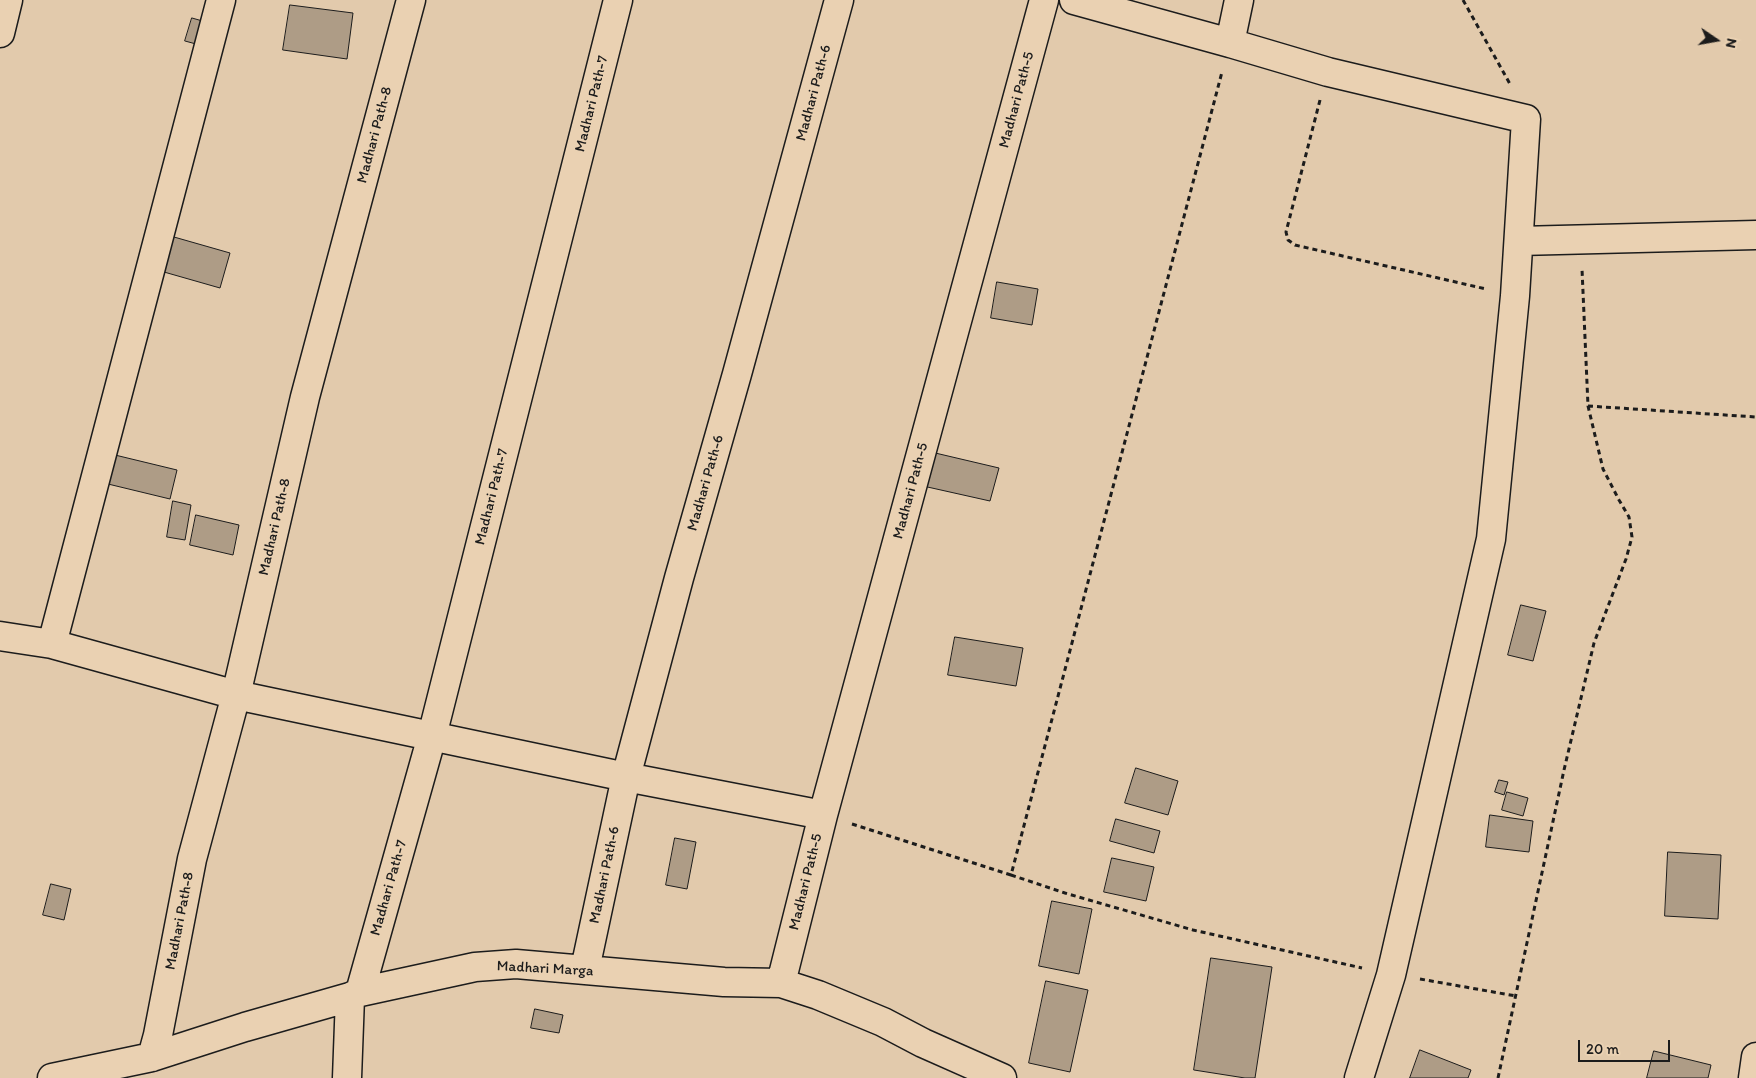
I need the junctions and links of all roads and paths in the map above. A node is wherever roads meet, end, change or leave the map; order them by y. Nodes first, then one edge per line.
1 (8, 0) edge
2 (221, 0) edge
3 (411, 0) edge
4 (618, 0) edge
5 (839, 0) edge
6 (1044, 0) edge
7 (1074, 0) edge
8 (1239, 0) edge
9 (1463, 0) edge
10 (0, 33) edge
11 (1230, 43) junction
12 (1328, 72) junction
13 (1526, 119) junction
14 (1756, 236) edge
15 (1581, 240) junction
16 (1519, 241) junction
17 (1515, 296) junction
18 (1588, 406) junction
19 (1756, 417) edge
20 (0, 636) edge
21 (52, 644) junction
22 (236, 695) junction
23 (432, 736) junction
24 (626, 777) junction
25 (823, 815) junction
26 (1011, 874) junction
27 (584, 969) junction
28 (1391, 975) junction
29 (781, 983) junction
30 (355, 994) junction
31 (1516, 996) junction
32 (152, 1057) junction
33 (1756, 1057) edge
34 (52, 1078) edge
35 (347, 1078) edge
36 (1002, 1078) edge
37 (1359, 1078) edge
38 (1498, 1078) edge
39 (1753, 1078) edge

1 - 10 street
2 - 21 street
3 - 22 street, Madhari Path-8
4 - 23 street, Madhari Path-7
5 - 24 street, Madhari Path-6
6 - 25 street, Madhari Path-5
7 - 11 street
8 - 11 street
9 - 13 path
11 - 12 street
11 - 26 path
12 - 13 street
12 - 17 path
13 - 16 street
14 - 15 street
15 - 16 street
15 - 18 path
16 - 17 street
17 - 28 street
18 - 19 path
18 - 31 path
20 - 21 street
21 - 22 street
22 - 23 street
22 - 32 street, Madhari Path-8
23 - 24 street
23 - 30 street, Madhari Path-7
24 - 25 street
24 - 27 street, Madhari Path-6
25 - 26 path
25 - 29 street, Madhari Path-5
26 - 28 path
27 - 29 street, Madhari Marga
27 - 30 street, Madhari Marga
28 - 31 path
28 - 37 street
29 - 36 street, Madhari Marga
30 - 32 street, Madhari Marga
30 - 35 street, Madhari Path-7
31 - 38 path
32 - 34 street, Madhari Marga
33 - 39 street

